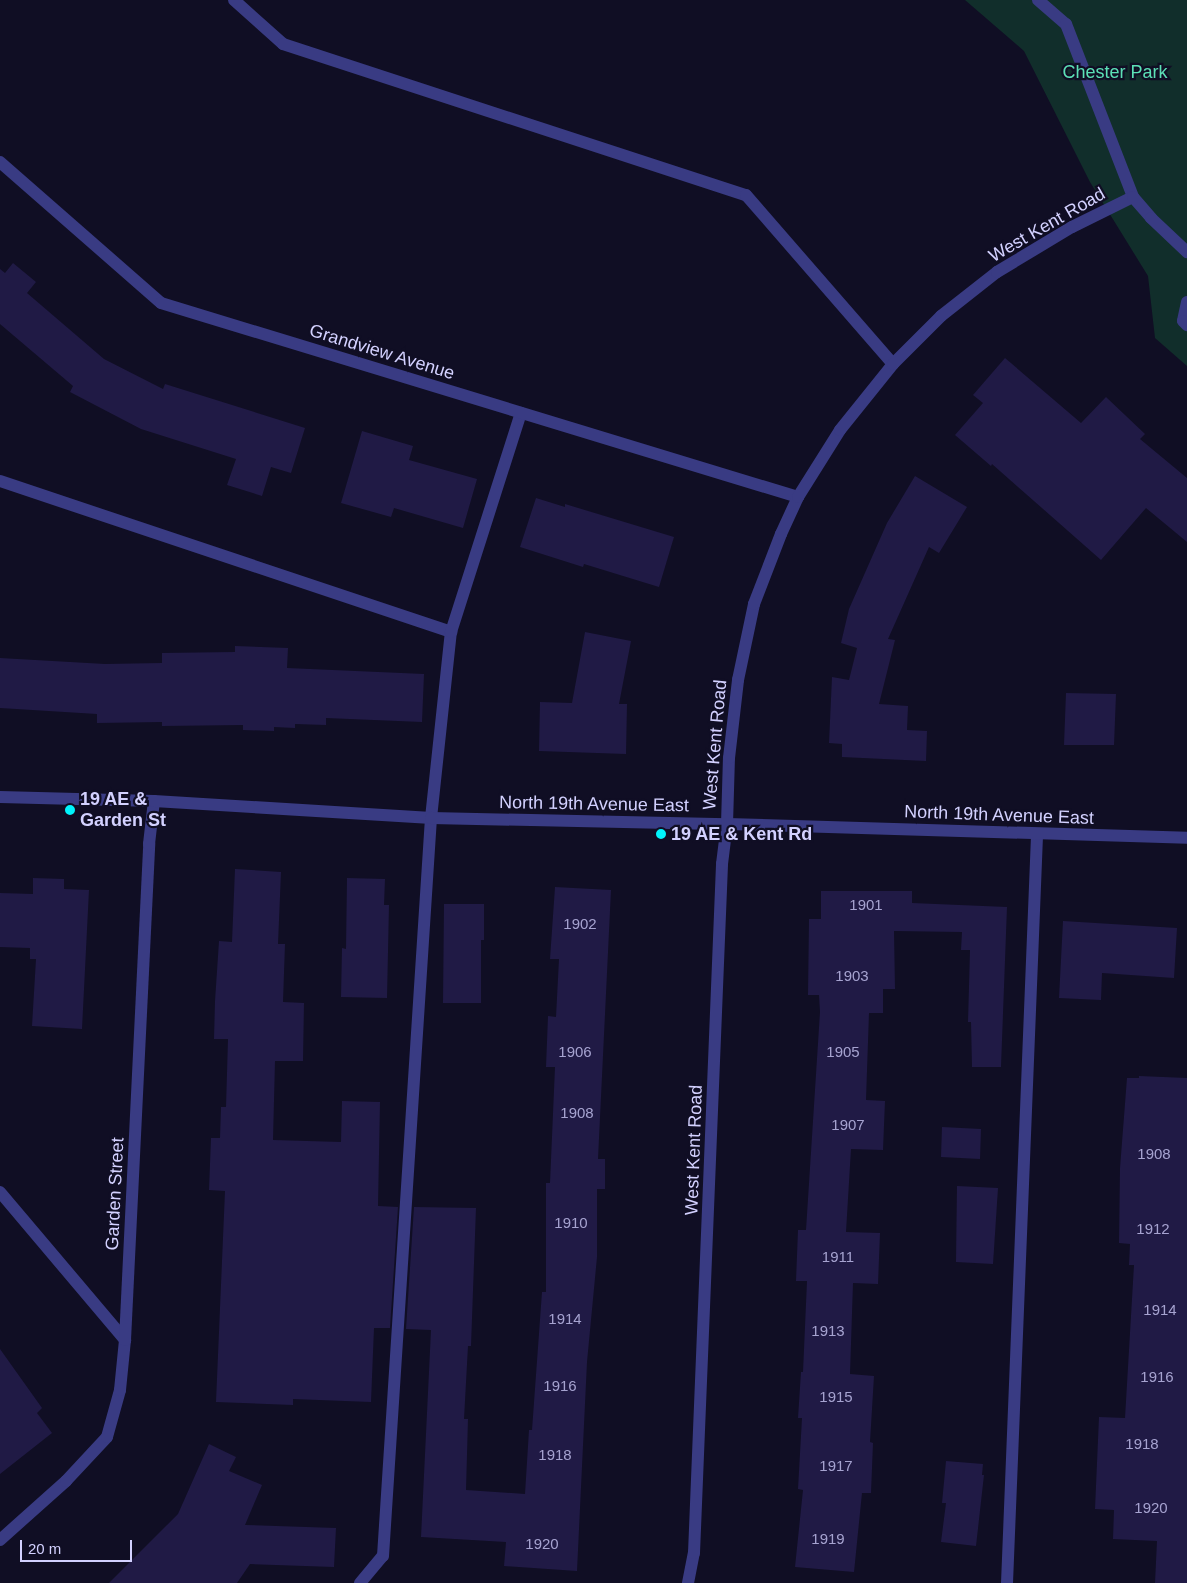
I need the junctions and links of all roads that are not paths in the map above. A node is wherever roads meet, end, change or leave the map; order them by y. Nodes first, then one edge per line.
1 (234, 0) edge
2 (1038, 0) edge
3 (0, 162) edge
4 (1133, 197) junction
5 (1187, 252) edge
6 (1187, 302) edge
7 (1187, 326) edge
8 (892, 364) junction
9 (521, 413) junction
10 (0, 481) edge
11 (798, 497) junction
12 (451, 632) junction
13 (0, 797) edge
14 (154, 802) junction
15 (431, 818) junction
16 (726, 824) junction
17 (1036, 835) junction
18 (1187, 838) edge
19 (0, 1192) edge
20 (126, 1340) junction
21 (0, 1540) edge
22 (360, 1583) edge
23 (688, 1583) edge
24 (1007, 1583) edge

1 - 8 street
2 - 4 street
3 - 9 street, Grandview Avenue
4 - 5 street
4 - 8 street, West Kent Road
6 - 7 street
8 - 11 street, West Kent Road
9 - 11 street, Grandview Avenue
9 - 12 street
10 - 12 street
11 - 16 street, West Kent Road
12 - 15 street
13 - 14 street, North 19th Avenue East
14 - 15 street, North 19th Avenue East
14 - 20 street, Garden Street
15 - 16 street, North 19th Avenue East
15 - 22 street
16 - 17 street, North 19th Avenue East
16 - 23 street, West Kent Road
17 - 18 street, North 19th Avenue East
17 - 24 street
19 - 20 street
20 - 21 street, Garden Street

